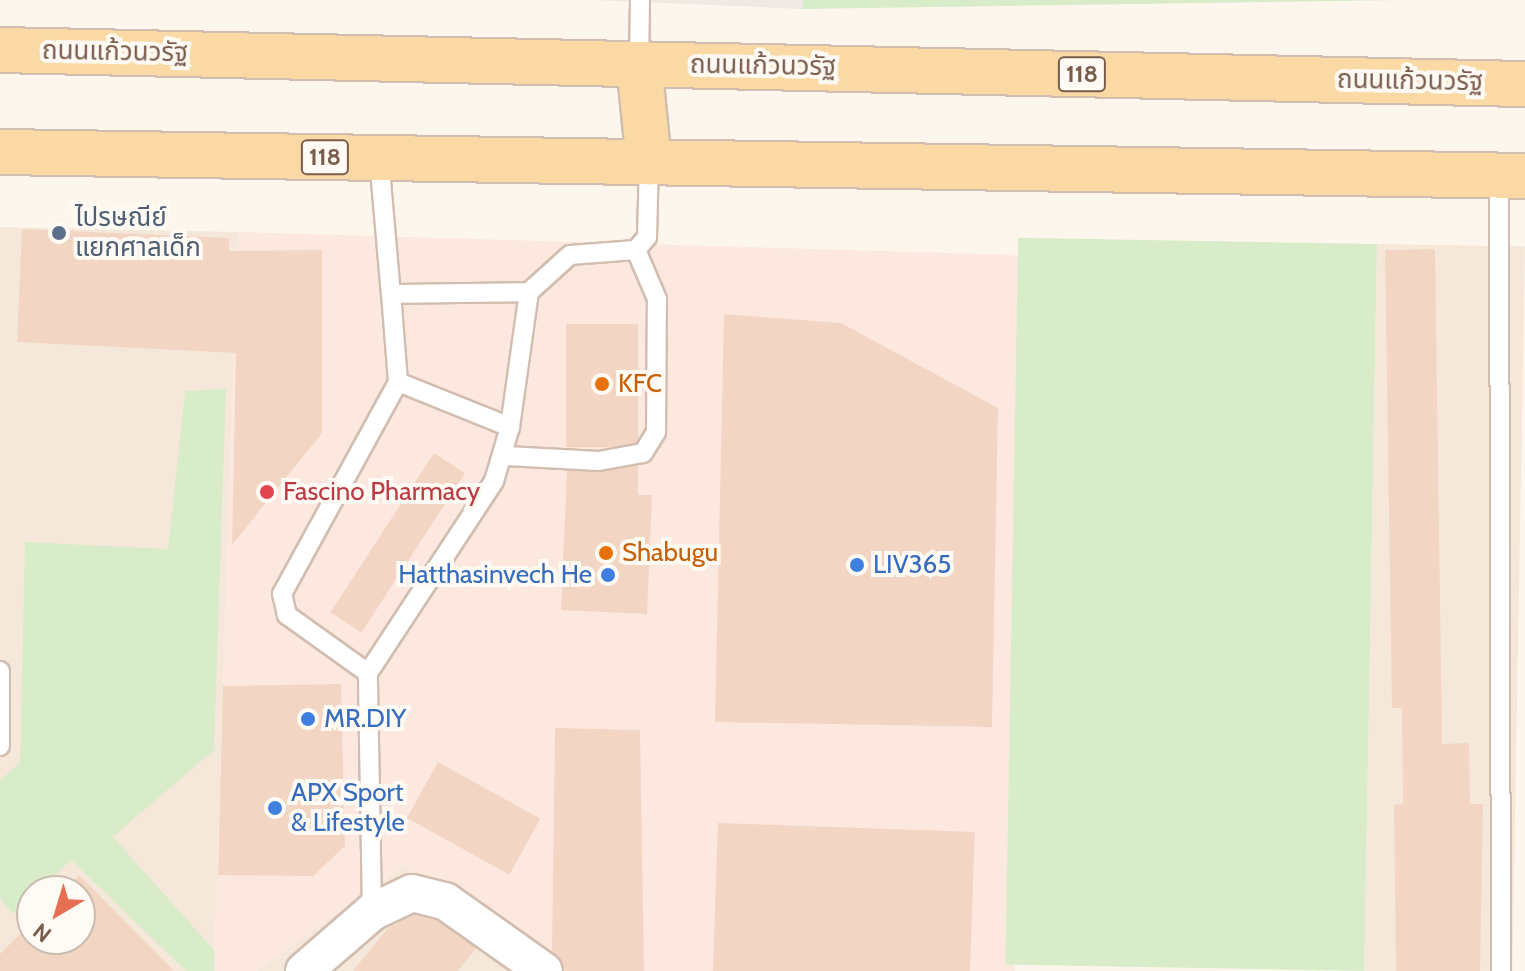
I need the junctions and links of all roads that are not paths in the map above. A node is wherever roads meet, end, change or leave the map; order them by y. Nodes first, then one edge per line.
1 (640, 0) edge
2 (0, 50) edge
3 (639, 64) junction
4 (1525, 84) edge
5 (0, 152) edge
6 (379, 158) junction
7 (649, 162) junction
8 (1512, 176) edge
9 (636, 250) junction
10 (529, 292) junction
11 (391, 294) junction
12 (398, 382) junction
13 (510, 427) junction
14 (507, 456) junction
15 (0, 671) edge
16 (368, 673) junction
17 (0, 746) edge
18 (372, 912) junction
19 (304, 971) edge
20 (544, 971) edge
21 (1501, 971) edge

1 - 3 lane
2 - 3 main road, ถนนแก้วนวรัฐ / 118
3 - 4 main road, ถนนแก้วนวรัฐ / 118
3 - 7 main road
5 - 6 main road, 118
6 - 7 main road, 118
6 - 11 lane
7 - 8 main road, 118
7 - 9 lane
8 - 21 lane
9 - 10 lane
9 - 14 lane
10 - 11 lane
10 - 13 lane
11 - 12 lane
12 - 13 lane
12 - 16 lane
13 - 14 lane
14 - 16 lane
15 - 17 lane
16 - 18 lane
18 - 19 street
18 - 20 street

